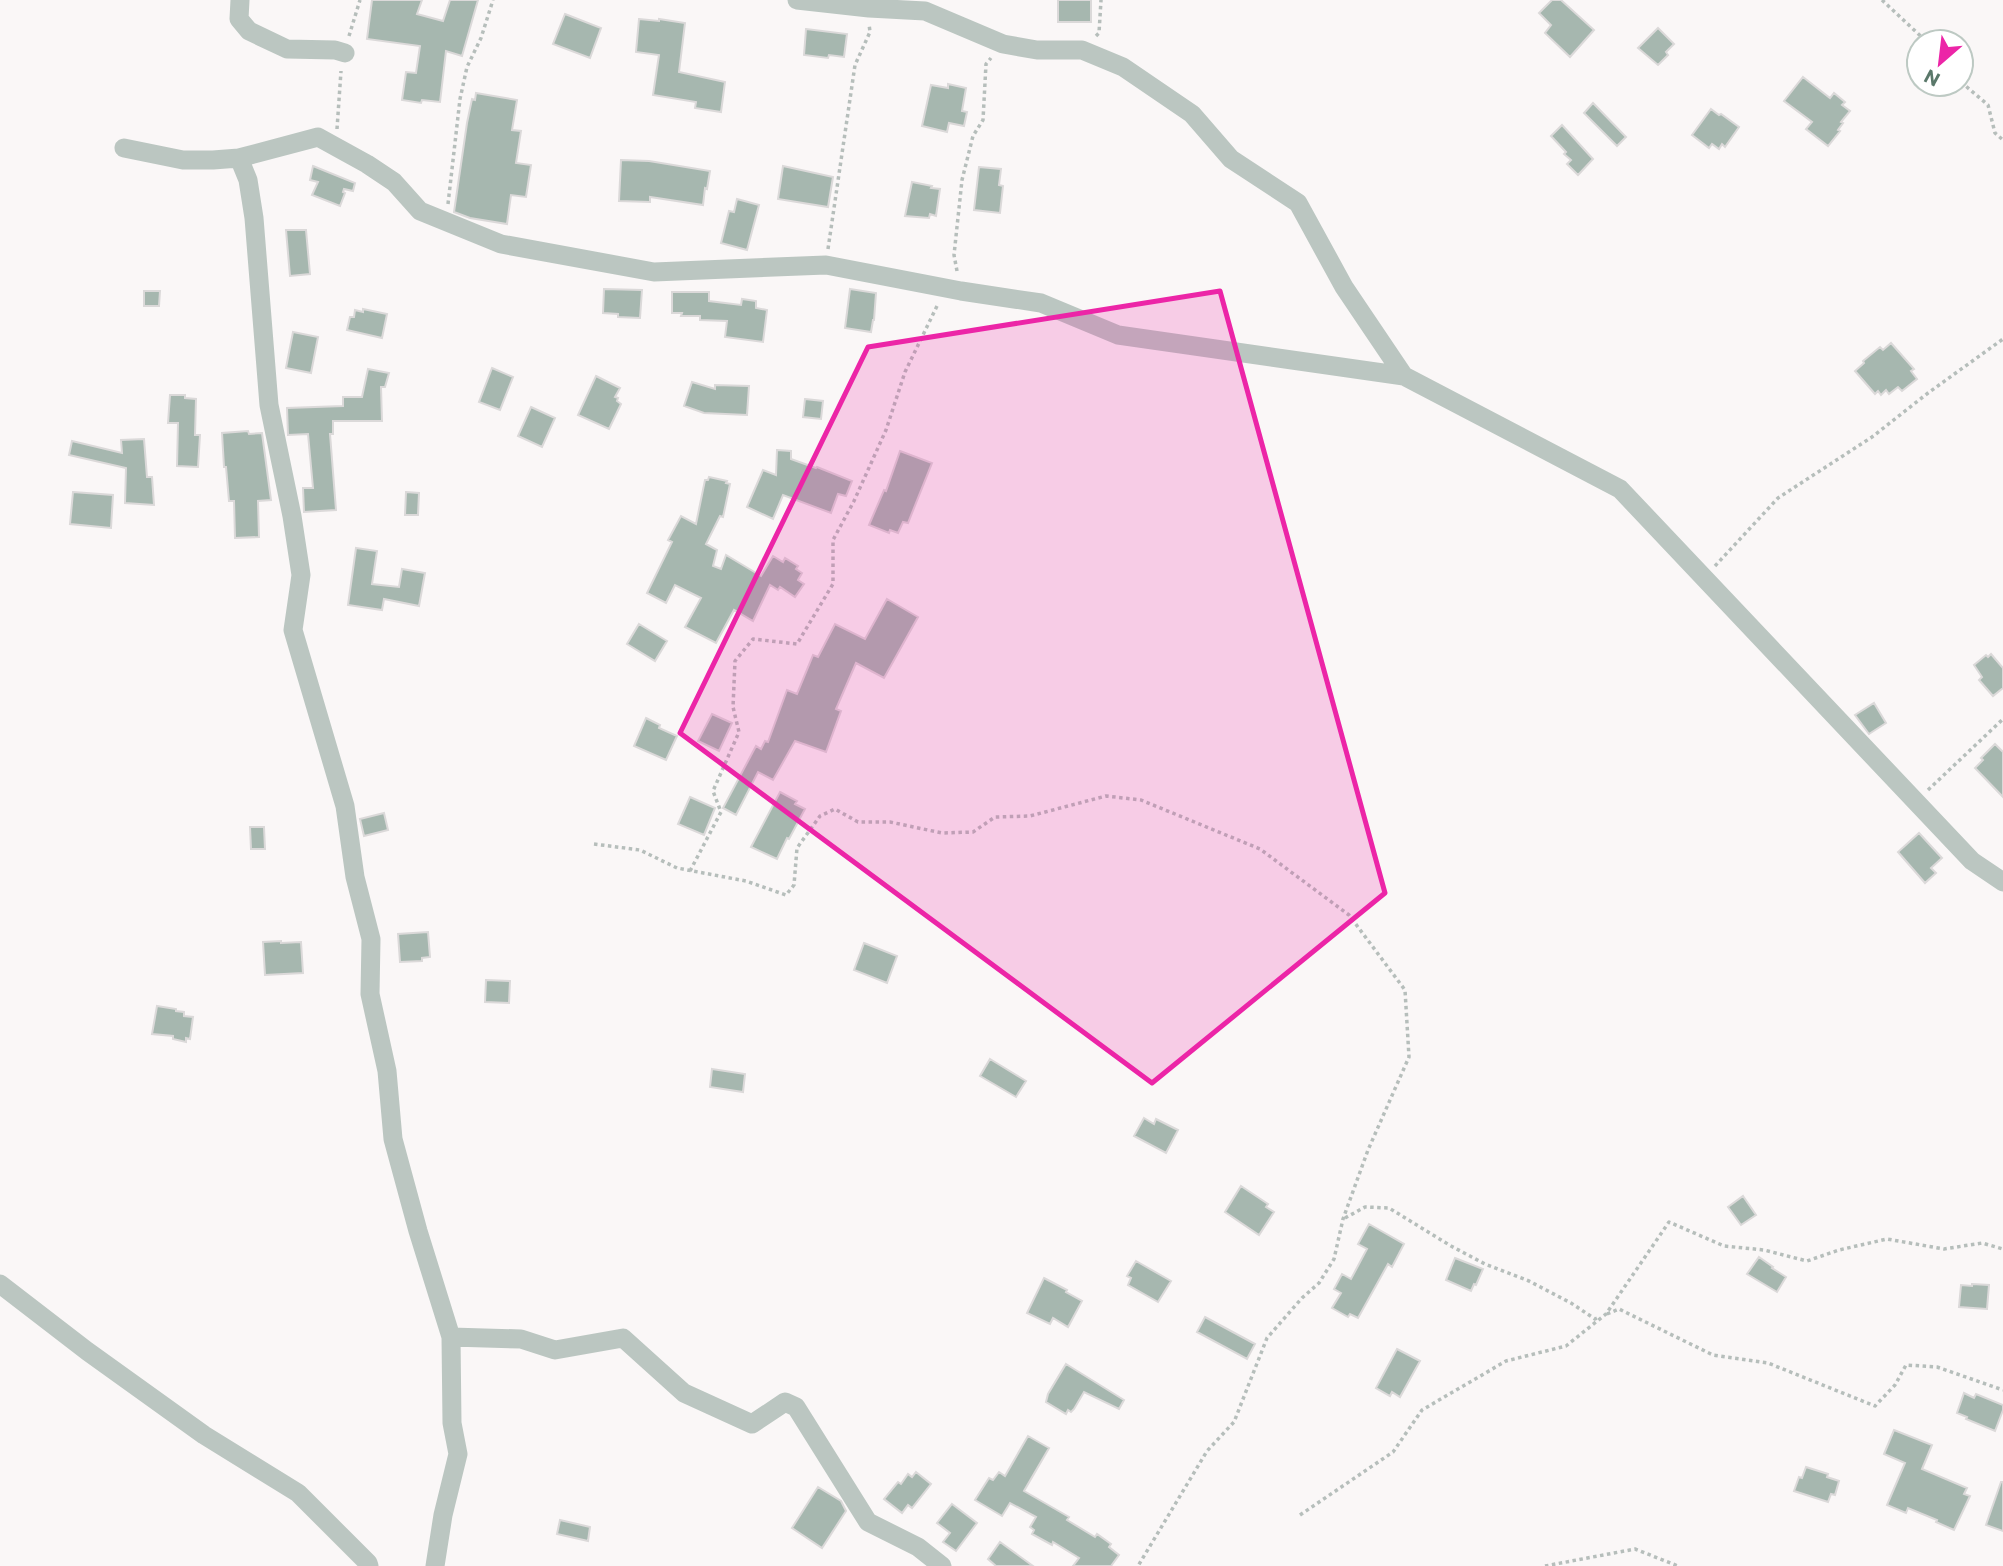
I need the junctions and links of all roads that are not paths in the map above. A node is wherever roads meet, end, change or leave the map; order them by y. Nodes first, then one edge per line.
1 (240, 0) edge
2 (797, 0) edge
3 (345, 53) dead end
4 (124, 148) dead end
5 (239, 158) junction
6 (1404, 376) junction
7 (2003, 882) edge
8 (0, 1284) edge
9 (451, 1336) junction
10 (369, 1566) edge
11 (435, 1566) edge
12 (942, 1566) edge

1 - 3 street
2 - 6 street
4 - 5 street
5 - 6 street
5 - 9 street
6 - 7 street
8 - 10 street
9 - 11 street
9 - 12 street

